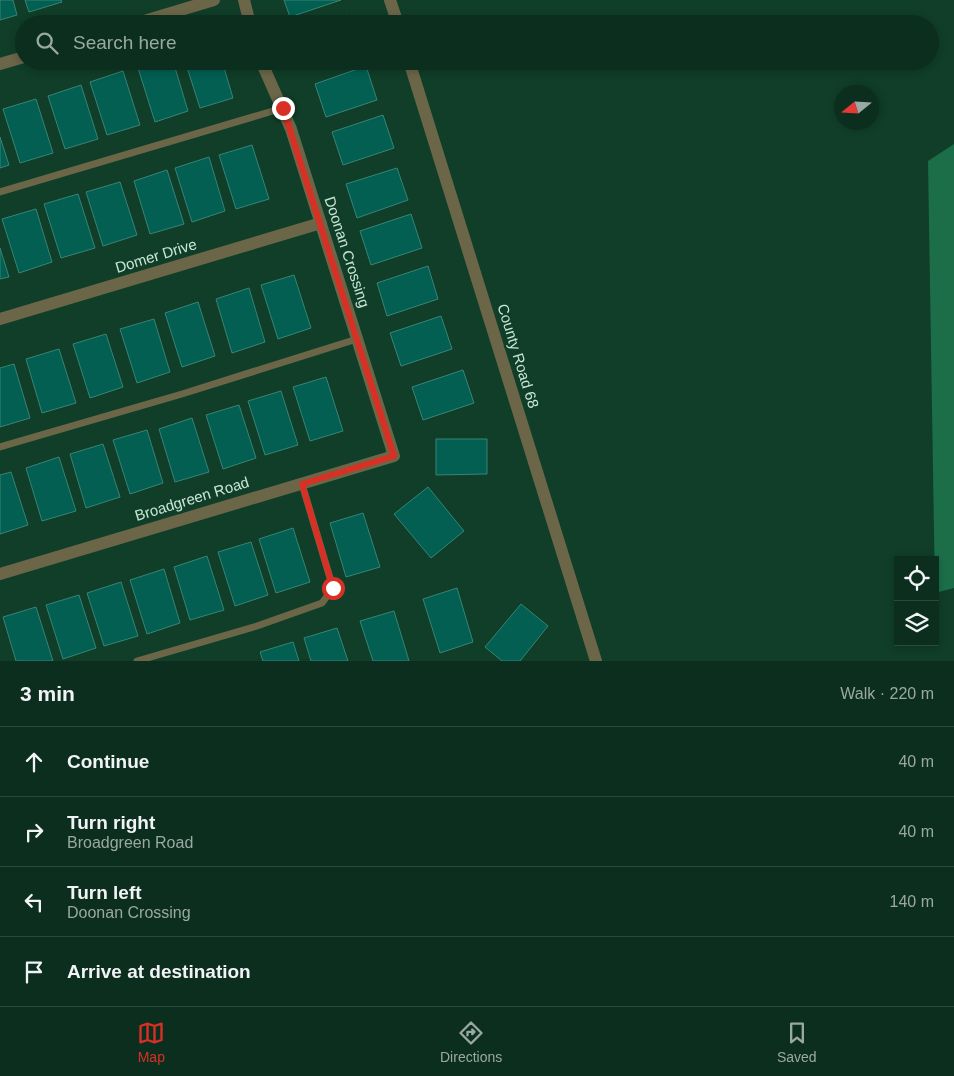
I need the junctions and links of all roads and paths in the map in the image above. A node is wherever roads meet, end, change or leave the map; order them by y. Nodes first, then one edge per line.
1 (214, 0) edge
2 (244, 0) edge
3 (390, 0) edge
4 (164, 15) edge
5 (248, 15) edge
6 (395, 15) edge
7 (15, 60) edge
8 (0, 64) edge
9 (265, 70) edge
10 (412, 70) edge
11 (283, 108) junction
12 (0, 192) edge
13 (321, 223) junction
14 (0, 319) edge
15 (357, 339) junction
16 (0, 447) edge
17 (394, 456) joint
18 (302, 484) junction
19 (0, 574) edge
20 (136, 661) edge
21 (596, 661) edge

1 - 4 street
2 - 5 street
3 - 6 street
7 - 8 street
9 - 11 street, Doonan Crossing
10 - 21 street, County Road 68
11 - 12 lane
11 - 13 street, Doonan Crossing
13 - 14 street, Domer Drive
13 - 15 street, Doonan Crossing
15 - 16 lane
15 - 17 street, Doonan Crossing
17 - 18 street, Broadgreen Road
18 - 19 street, Broadgreen Road
18 - 20 lane

